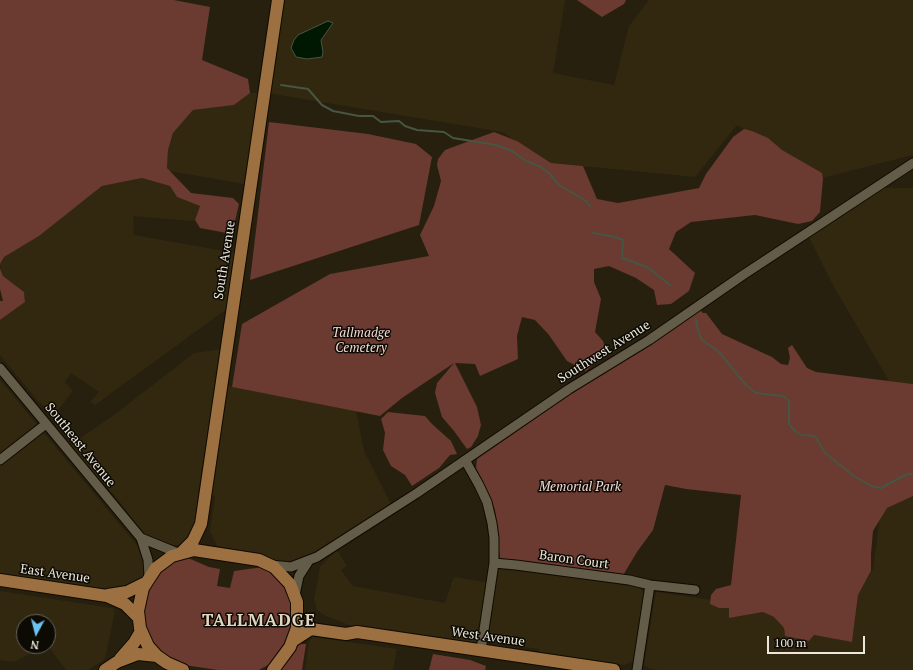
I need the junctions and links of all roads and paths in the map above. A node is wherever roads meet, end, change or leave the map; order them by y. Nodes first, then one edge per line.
1 (278, 0) edge
2 (913, 163) edge
3 (0, 368) edge
4 (46, 424) junction
5 (0, 460) edge
6 (465, 460) junction
7 (201, 524) junction
8 (141, 538) junction
9 (180, 552) junction
10 (220, 552) junction
11 (308, 562) junction
12 (494, 563) junction
13 (270, 565) junction
14 (0, 580) edge
15 (147, 580) junction
16 (650, 585) junction
17 (695, 590) dead end
18 (295, 595) junction
19 (107, 596) junction
20 (298, 608) junction
21 (138, 617) junction
22 (141, 631) junction
23 (357, 632) junction
24 (294, 640) junction
25 (481, 650) junction
26 (157, 656) junction
27 (117, 662) junction
28 (169, 667) edge
29 (274, 669) edge
30 (105, 670) edge
31 (183, 670) edge
32 (614, 670) edge
33 (637, 670) edge

1 - 7 main road, South Avenue
2 - 6 street, Southwest Avenue
3 - 4 street, Southeast Avenue
4 - 5 street
4 - 8 street, Southeast Avenue
6 - 11 street, Southwest Avenue
6 - 12 street
7 - 9 main road, South Avenue
7 - 10 main road
8 - 9 street, Southeast Avenue
8 - 15 street, Southeast Avenue
9 - 10 main road
9 - 15 main road
10 - 13 main road
11 - 13 street, Southwest Avenue
11 - 18 street, Southwest Avenue
12 - 16 street, Baron Court
12 - 25 street
13 - 18 main road
14 - 19 main road, East Avenue
15 - 19 main road, East Avenue
15 - 21 main road
16 - 17 street, Baron Court
16 - 33 street
18 - 20 main road
19 - 21 main road, East Avenue
20 - 23 main road, West Avenue
20 - 24 main road
21 - 22 main road
22 - 26 main road
22 - 27 main road
23 - 24 main road, West Avenue
23 - 25 main road, West Avenue
24 - 29 main road
25 - 32 main road, West Avenue
26 - 27 main road
26 - 28 main road
27 - 30 main road
28 - 31 main road

